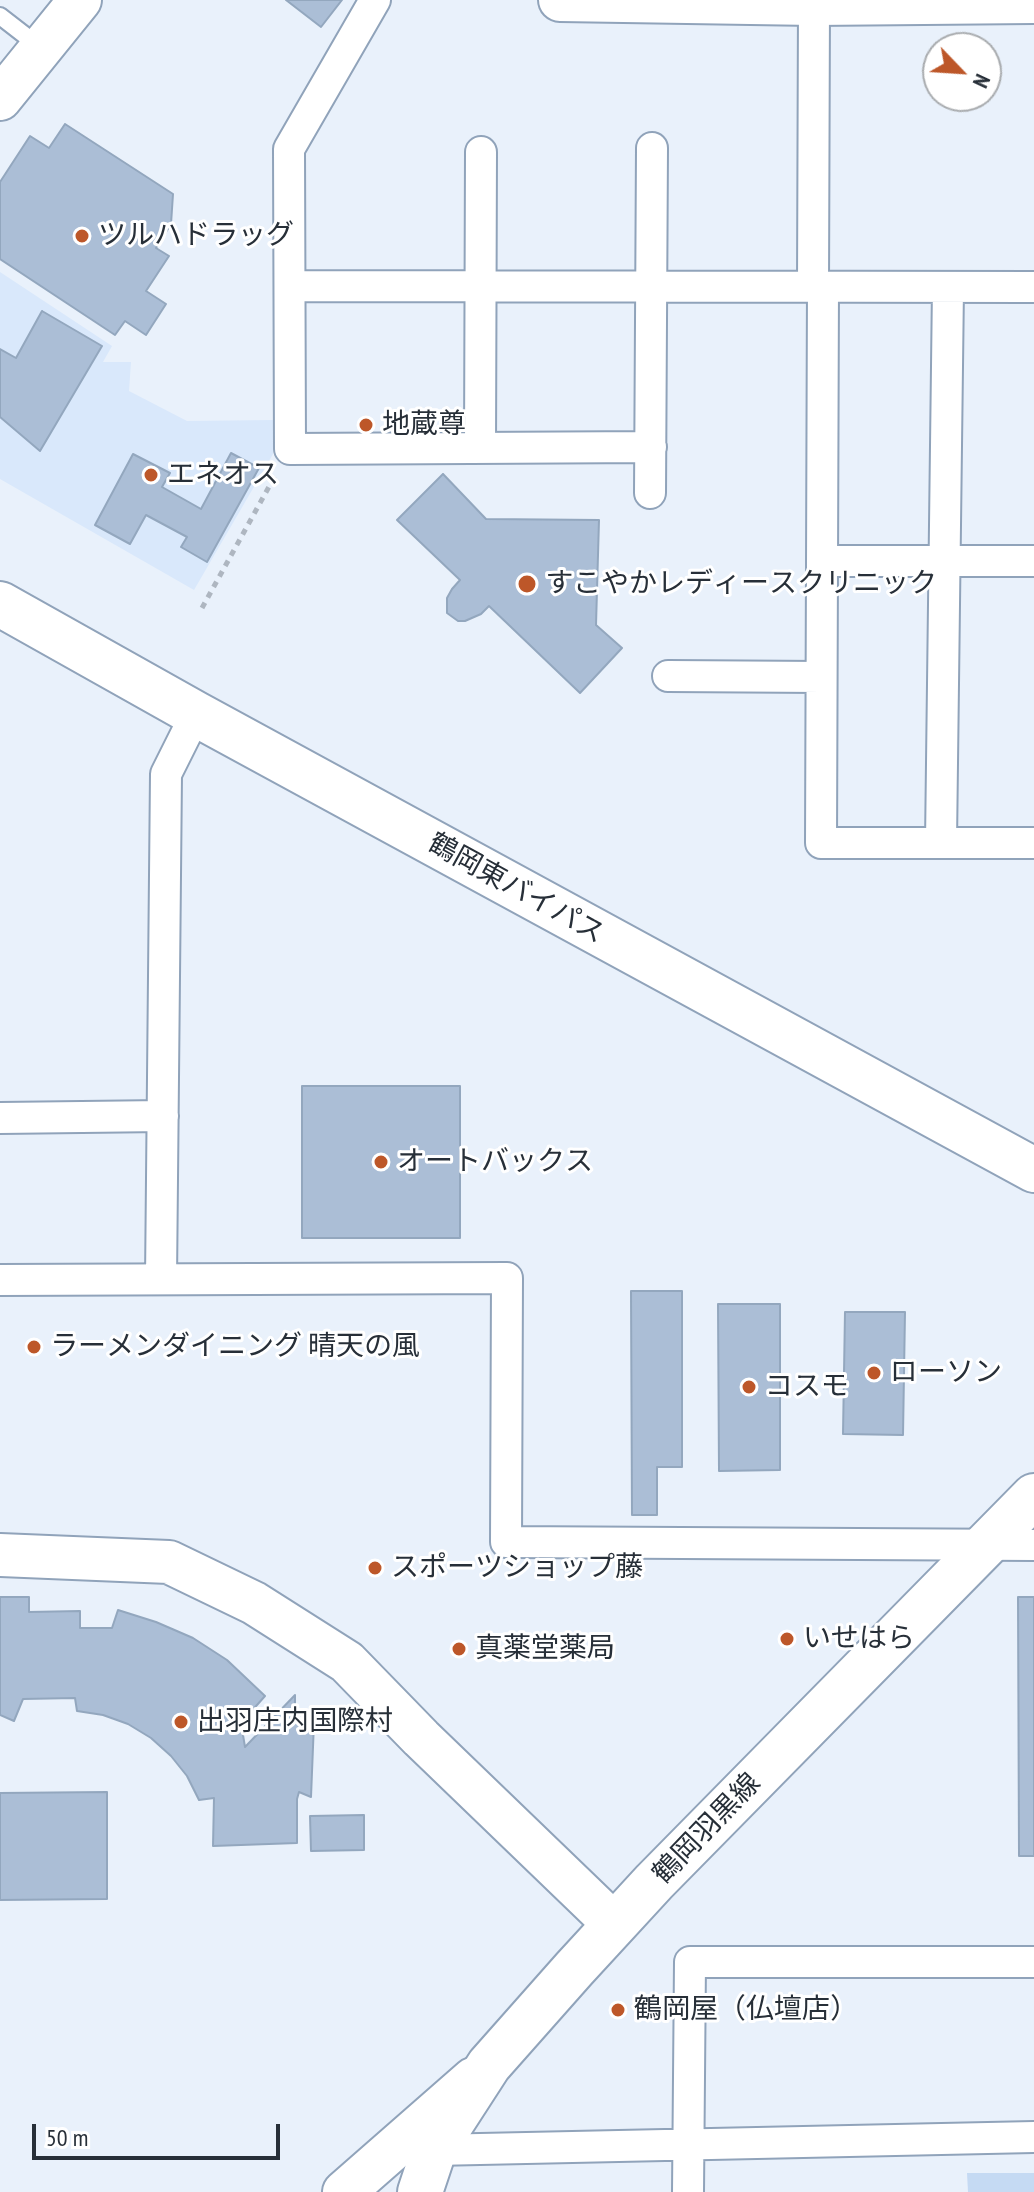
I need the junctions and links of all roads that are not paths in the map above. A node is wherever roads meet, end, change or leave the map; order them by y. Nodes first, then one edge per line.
1 (80, 0) edge
2 (375, 0) edge
3 (560, 0) edge
4 (1025, 1) edge
5 (814, 4) junction
6 (0, 16) edge
7 (40, 47) junction
8 (0, 99) edge
9 (652, 148) dead end
10 (481, 152) dead end
11 (290, 286) junction
12 (481, 286) junction
13 (651, 286) junction
14 (818, 286) junction
15 (948, 287) junction
16 (1034, 287) edge
17 (651, 447) junction
18 (480, 448) junction
19 (650, 493) dead end
20 (822, 561) junction
21 (945, 561) junction
22 (1034, 561) edge
23 (0, 604) edge
24 (668, 676) dead end
25 (821, 677) junction
26 (196, 714) junction
27 (941, 842) junction
28 (1034, 843) edge
29 (163, 1116) junction
30 (0, 1118) edge
31 (1034, 1170) edge
32 (161, 1279) junction
33 (0, 1280) edge
34 (1034, 1496) edge
35 (985, 1545) junction
36 (1034, 1545) edge
37 (0, 1555) edge
38 (614, 1924) junction
39 (1034, 1962) edge
40 (489, 2065) junction
41 (1034, 2137) edge
42 (688, 2144) junction
43 (434, 2150) junction
44 (344, 2192) edge
45 (420, 2192) edge
46 (688, 2192) edge

1 - 7 street
2 - 11 street
3 - 5 street
4 - 5 street
5 - 14 street
6 - 7 lane
7 - 8 street
9 - 13 street
10 - 12 street
11 - 12 street
11 - 18 street
12 - 13 street
12 - 18 street
13 - 14 street
13 - 17 street
14 - 15 street
14 - 20 street
15 - 16 street
15 - 21 street
17 - 18 street
17 - 19 street
20 - 21 street
20 - 25 street
21 - 22 street
21 - 27 street
23 - 26 main road, 鶴岡東バイパス
24 - 25 street
25 - 27 street
26 - 29 street
26 - 31 main road, 鶴岡東バイパス
27 - 28 street
29 - 30 street
29 - 32 street
32 - 33 street
32 - 35 street
34 - 35 main road, 鶴岡羽黒線
35 - 36 street
35 - 38 main road, 鶴岡羽黒線
37 - 38 street
38 - 40 main road, 鶴岡羽黒線
39 - 42 street
40 - 43 main road, 鶴岡羽黒線
40 - 44 street
41 - 42 street
42 - 43 street
42 - 46 street
43 - 45 main road, 鶴岡羽黒線

